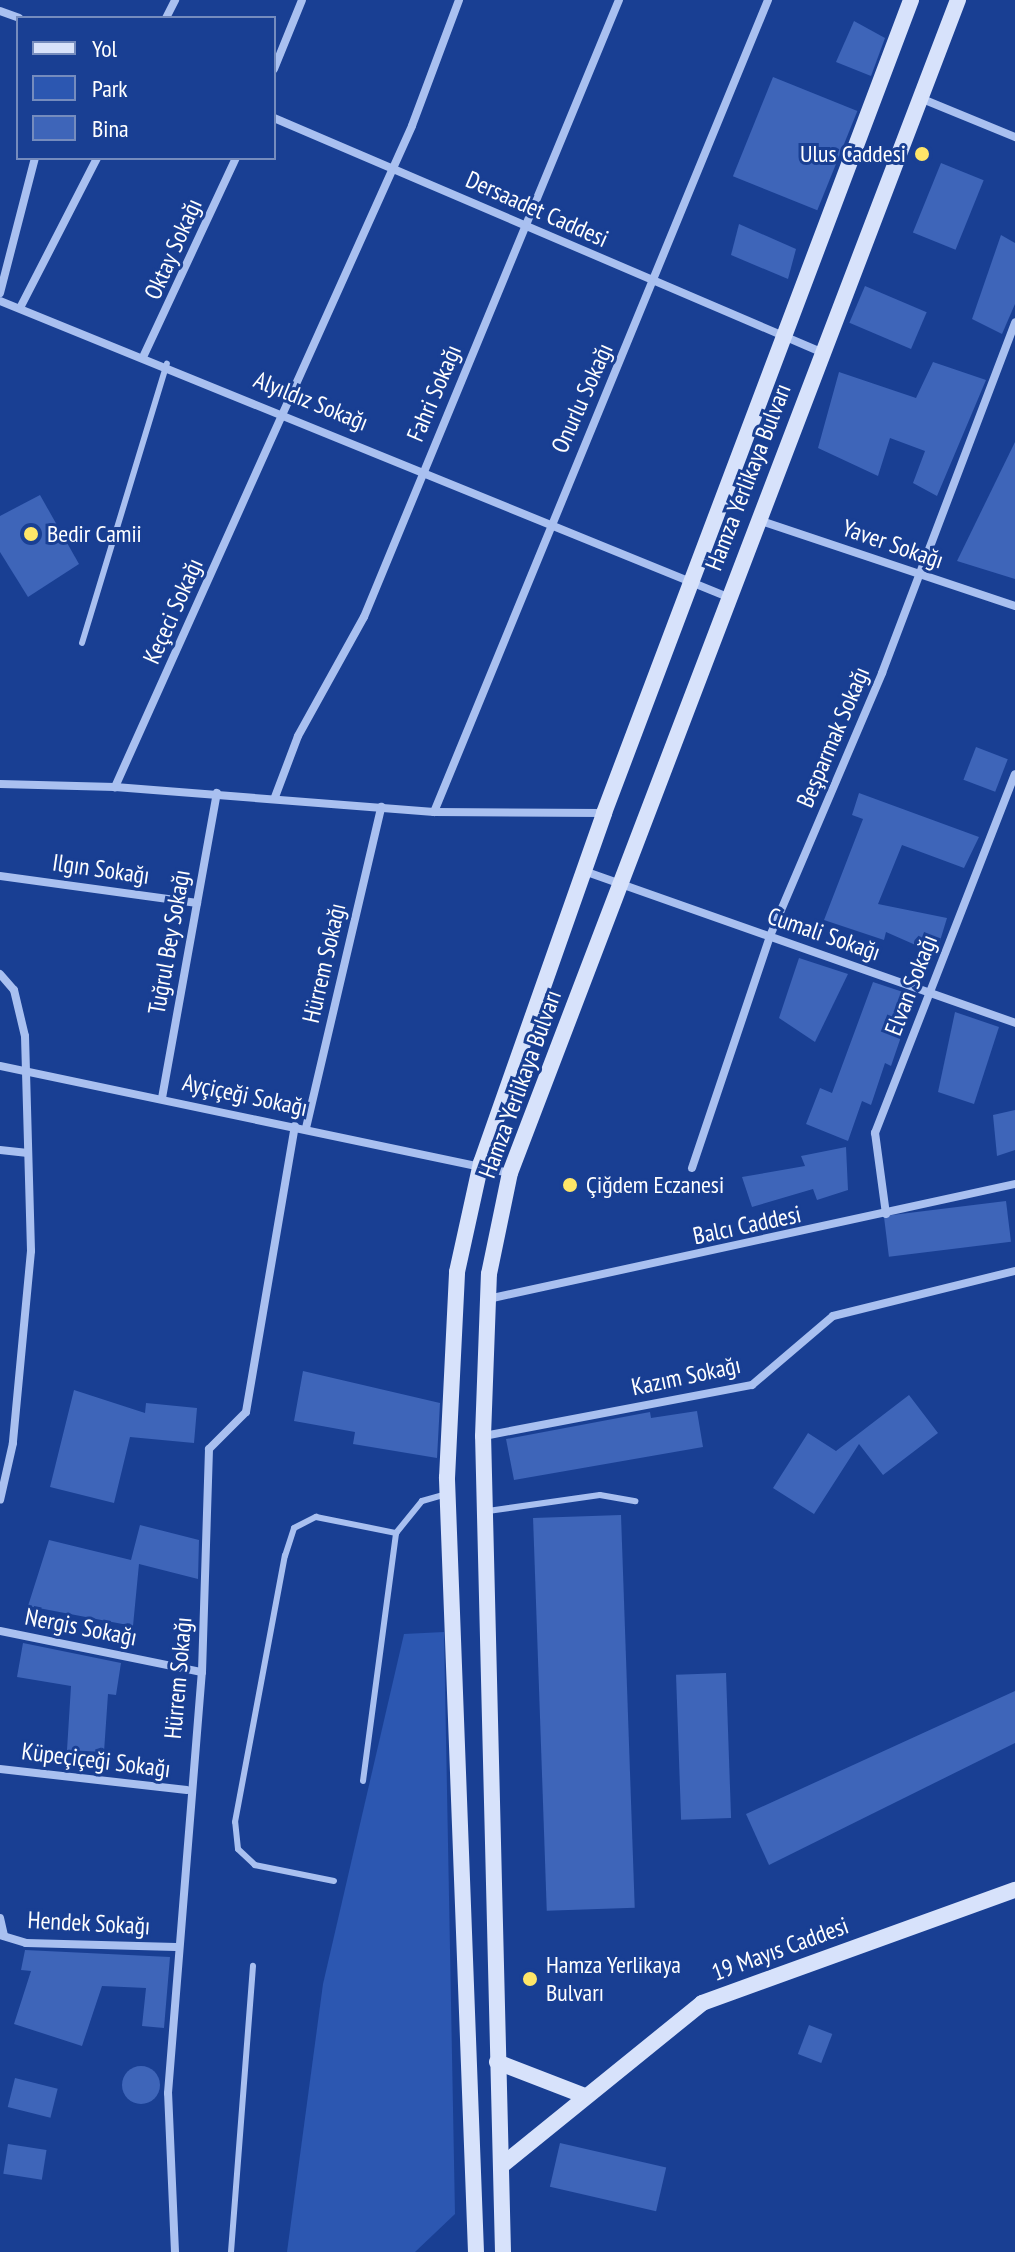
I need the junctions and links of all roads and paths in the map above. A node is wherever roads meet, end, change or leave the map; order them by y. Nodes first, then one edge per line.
1 (302, 0) edge
2 (459, 0) edge
3 (619, 0) edge
4 (768, 0) edge
5 (911, 0) edge
6 (958, 0) edge
7 (276, 64) edge
8 (919, 98) junction
9 (276, 119) edge
10 (1015, 137) edge
11 (34, 160) edge
12 (96, 160) edge
13 (235, 160) edge
14 (394, 167) junction
15 (525, 227) junction
16 (655, 283) junction
17 (0, 293) edge
18 (0, 301) edge
19 (20, 308) junction
20 (1015, 322) edge
21 (782, 341) junction
22 (821, 352) junction
23 (144, 355) junction
24 (167, 364) junction
25 (285, 411) junction
26 (424, 469) junction
27 (758, 520) junction
28 (551, 521) junction
29 (917, 573) junction
30 (693, 584) junction
31 (728, 597) junction
32 (1015, 606) edge
33 (82, 643) dead end
34 (1015, 774) edge
35 (0, 784) edge
36 (115, 787) junction
37 (217, 793) junction
38 (275, 797) junction
39 (381, 807) junction
40 (434, 812) junction
41 (604, 813) junction
42 (584, 871) junction
43 (0, 876) edge
44 (619, 886) junction
45 (197, 903) junction
46 (770, 936) junction
47 (0, 974) edge
48 (930, 992) junction
49 (1015, 1023) edge
50 (0, 1066) edge
51 (26, 1070) junction
52 (162, 1098) junction
53 (295, 1126) junction
54 (306, 1128) junction
55 (0, 1150) edge
56 (28, 1153) junction
57 (481, 1163) junction
58 (692, 1168) dead end
59 (510, 1173) junction
60 (1015, 1184) edge
61 (886, 1214) junction
62 (1015, 1271) edge
63 (487, 1299) junction
64 (483, 1436) junction
65 (448, 1494) junction
66 (0, 1500) edge
67 (635, 1501) dead end
68 (484, 1512) junction
69 (396, 1533) junction
70 (0, 1631) edge
71 (202, 1672) junction
72 (0, 1769) edge
73 (363, 1781) dead end
74 (187, 1790) junction
75 (334, 1881) dead end
76 (1015, 1890) edge
77 (0, 1918) edge
78 (2, 1935) edge
79 (176, 1947) junction
80 (253, 1966) dead end
81 (497, 2062) junction
82 (585, 2096) junction
83 (501, 2166) junction
84 (175, 2252) edge
85 (231, 2252) edge
86 (476, 2252) edge
87 (503, 2252) edge

1 - 7 street
2 - 14 street, Keçeci Sokağı
3 - 15 street, Fahri Sokağı
4 - 16 street, Onurlu Sokağı
5 - 21 main road, Hamza Yerlikaya Bulvarı
6 - 8 main road, Hamza Yerlikaya Bulvarı
8 - 10 street
8 - 22 main road, Hamza Yerlikaya Bulvarı
9 - 14 street, Dersaadet Caddesi
11 - 17 street
12 - 19 street
13 - 23 street, Oktay Sokağı
14 - 15 street, Dersaadet Caddesi
14 - 25 street, Keçeci Sokağı
15 - 16 street, Dersaadet Caddesi
15 - 26 street, Fahri Sokağı
16 - 21 street, Dersaadet Caddesi
16 - 28 street, Onurlu Sokağı
18 - 19 street, Alyıldız Sokağı
19 - 23 street, Alyıldız Sokağı
20 - 29 street, Beşparmak Sokağı
21 - 22 street, Dersaadet Caddesi
21 - 30 main road, Hamza Yerlikaya Bulvarı
22 - 27 main road, Hamza Yerlikaya Bulvarı
23 - 24 street, Alyıldız Sokağı
24 - 25 street, Alyıldız Sokağı
24 - 33 lane
25 - 26 street, Alyıldız Sokağı
25 - 36 street, Keçeci Sokağı
26 - 28 street, Alyıldız Sokağı
26 - 38 street, Fahri Sokağı
27 - 29 street, Yaver Sokağı
27 - 31 main road, Hamza Yerlikaya Bulvarı
28 - 30 street, Alyıldız Sokağı
28 - 40 street, Onurlu Sokağı
29 - 32 street, Yaver Sokağı
29 - 46 street, Beşparmak Sokağı
30 - 31 street, Alyıldız Sokağı
30 - 41 main road, Hamza Yerlikaya Bulvarı
31 - 44 main road, Hamza Yerlikaya Bulvarı
34 - 48 street, Elvan Sokağı
35 - 36 street
36 - 37 street
37 - 38 street
37 - 45 street, Tuğrul Bey Sokağı
38 - 39 street
39 - 40 street
39 - 54 street, Hürrem Sokağı
40 - 41 street
41 - 42 main road, Hamza Yerlikaya Bulvarı
42 - 44 street, Cumali Sokağı
42 - 57 main road, Hamza Yerlikaya Bulvarı
43 - 45 street, Ilgın Sokağı
44 - 46 street, Cumali Sokağı
44 - 59 main road, Hamza Yerlikaya Bulvarı
45 - 52 street, Tuğrul Bey Sokağı
46 - 48 street, Cumali Sokağı
46 - 58 street, Beşparmak Sokağı
47 - 51 street
48 - 49 street, Cumali Sokağı
48 - 61 street, Elvan Sokağı
50 - 51 street, Ayçiçeği Sokağı
51 - 52 street, Ayçiçeği Sokağı
51 - 56 street
52 - 53 street, Ayçiçeği Sokağı
53 - 54 street, Ayçiçeği Sokağı
53 - 71 street, Hürrem Sokağı
54 - 57 street, Ayçiçeği Sokağı
55 - 56 street
56 - 66 street
57 - 59 street, Ayçiçeği Sokağı
57 - 65 main road, Hamza Yerlikaya Bulvarı
59 - 63 main road, Hamza Yerlikaya Bulvarı
60 - 61 street, Balcı Caddesi
61 - 63 street, Balcı Caddesi
62 - 64 street, Kazım Sokağı
63 - 64 main road, Hamza Yerlikaya Bulvarı
64 - 68 main road, Hamza Yerlikaya Bulvarı
65 - 69 lane
65 - 86 main road, Hamza Yerlikaya Bulvarı
67 - 68 lane
68 - 81 main road, Hamza Yerlikaya Bulvarı
69 - 73 lane
69 - 75 lane
70 - 71 street, Nergis Sokağı
71 - 74 street, Hürrem Sokağı
72 - 74 street, Küpeçiçeği Sokağı
74 - 79 street, Hürrem Sokağı
76 - 82 main road, 19 Mayıs Caddesi
77 - 78 street
78 - 79 street, Hendek Sokağı
79 - 84 street, Hürrem Sokağı
80 - 85 lane
81 - 82 main road
81 - 83 main road, Hamza Yerlikaya Bulvarı
82 - 83 main road, 19 Mayıs Caddesi
83 - 87 main road, Hamza Yerlikaya Bulvarı

